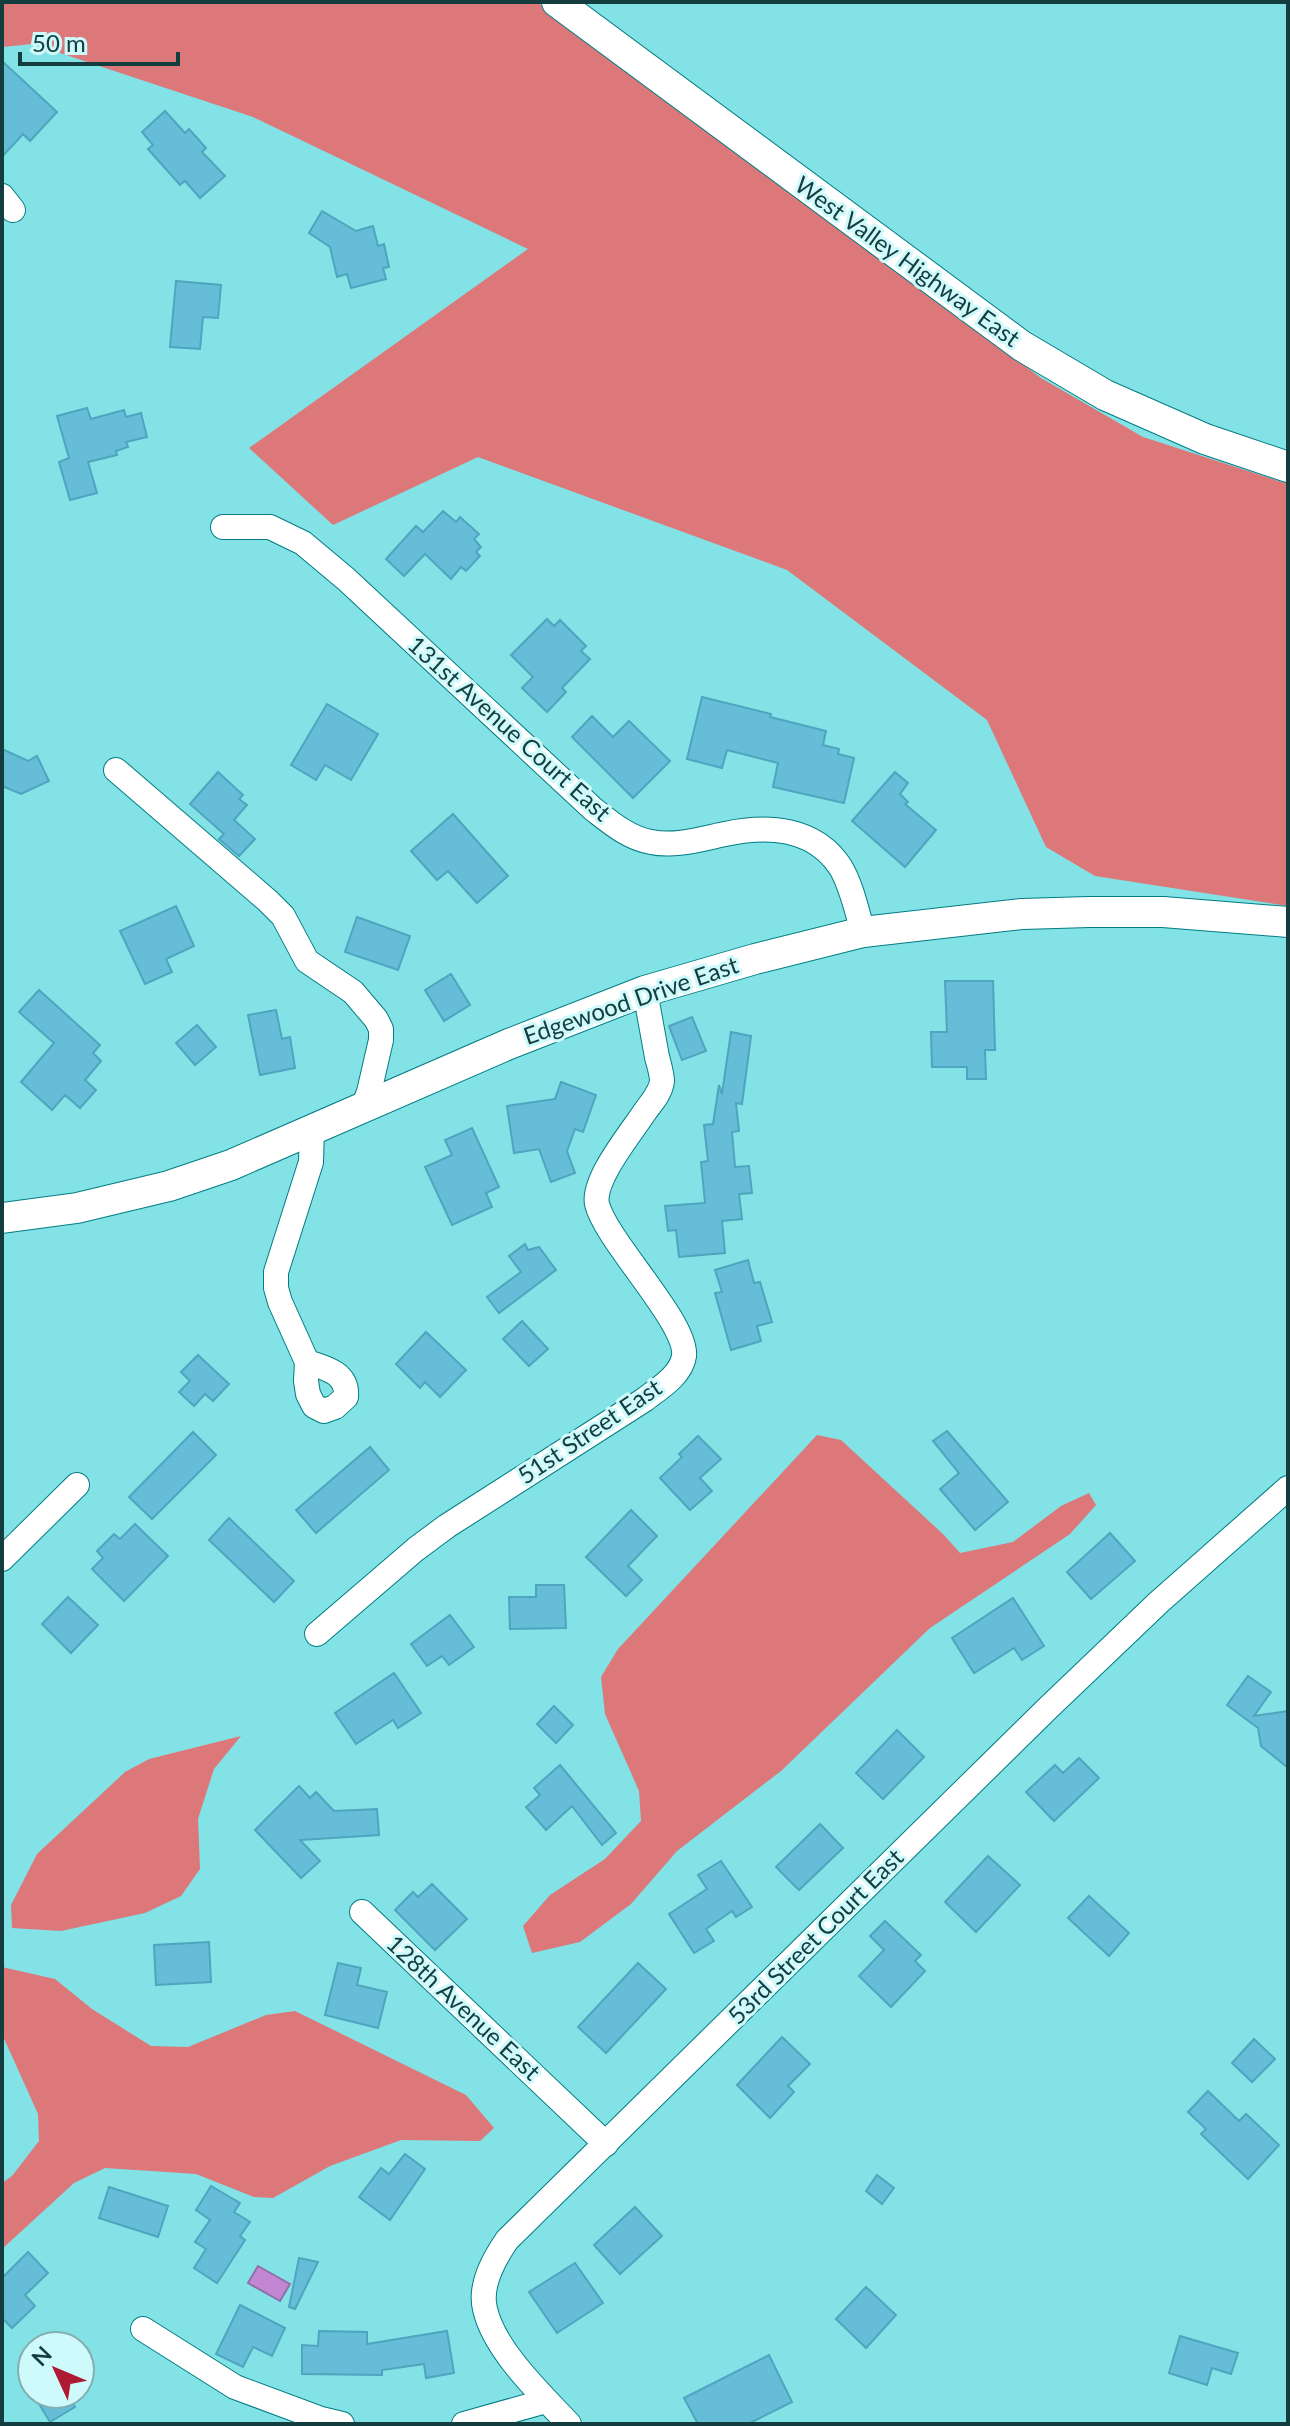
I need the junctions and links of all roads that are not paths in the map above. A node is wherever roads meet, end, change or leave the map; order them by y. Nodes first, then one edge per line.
1 (557, 2) edge
2 (1288, 467) edge
3 (223, 527) dead end
4 (116, 770) dead end
5 (1288, 922) edge
6 (863, 932) junction
7 (645, 991) junction
8 (362, 1110) junction
9 (312, 1129) junction
10 (2, 1218) edge
11 (307, 1362) dead end
12 (77, 1485) dead end
13 (1288, 1488) edge
14 (2, 1559) edge
15 (317, 1634) dead end
16 (362, 1912) dead end
17 (606, 2144) junction
18 (143, 2329) dead end
19 (546, 2401) junction
20 (342, 2424) edge
21 (464, 2424) edge
22 (569, 2424) edge

1 - 2 street, West Valley Highway East
3 - 6 street, 131st Avenue Court East
4 - 8 street
5 - 6 street, Edgewood Drive East
6 - 7 street, Edgewood Drive East
7 - 8 street, Edgewood Drive East
7 - 15 street, 51st Street East
8 - 9 street, Edgewood Drive East
9 - 10 street, Edgewood Drive East
9 - 11 street
12 - 14 street
13 - 17 street, 53rd Street Court East
16 - 17 street, 128th Avenue East
17 - 19 street, 53rd Street Court East
18 - 20 street
19 - 21 street
19 - 22 street, 53rd Street Court East

